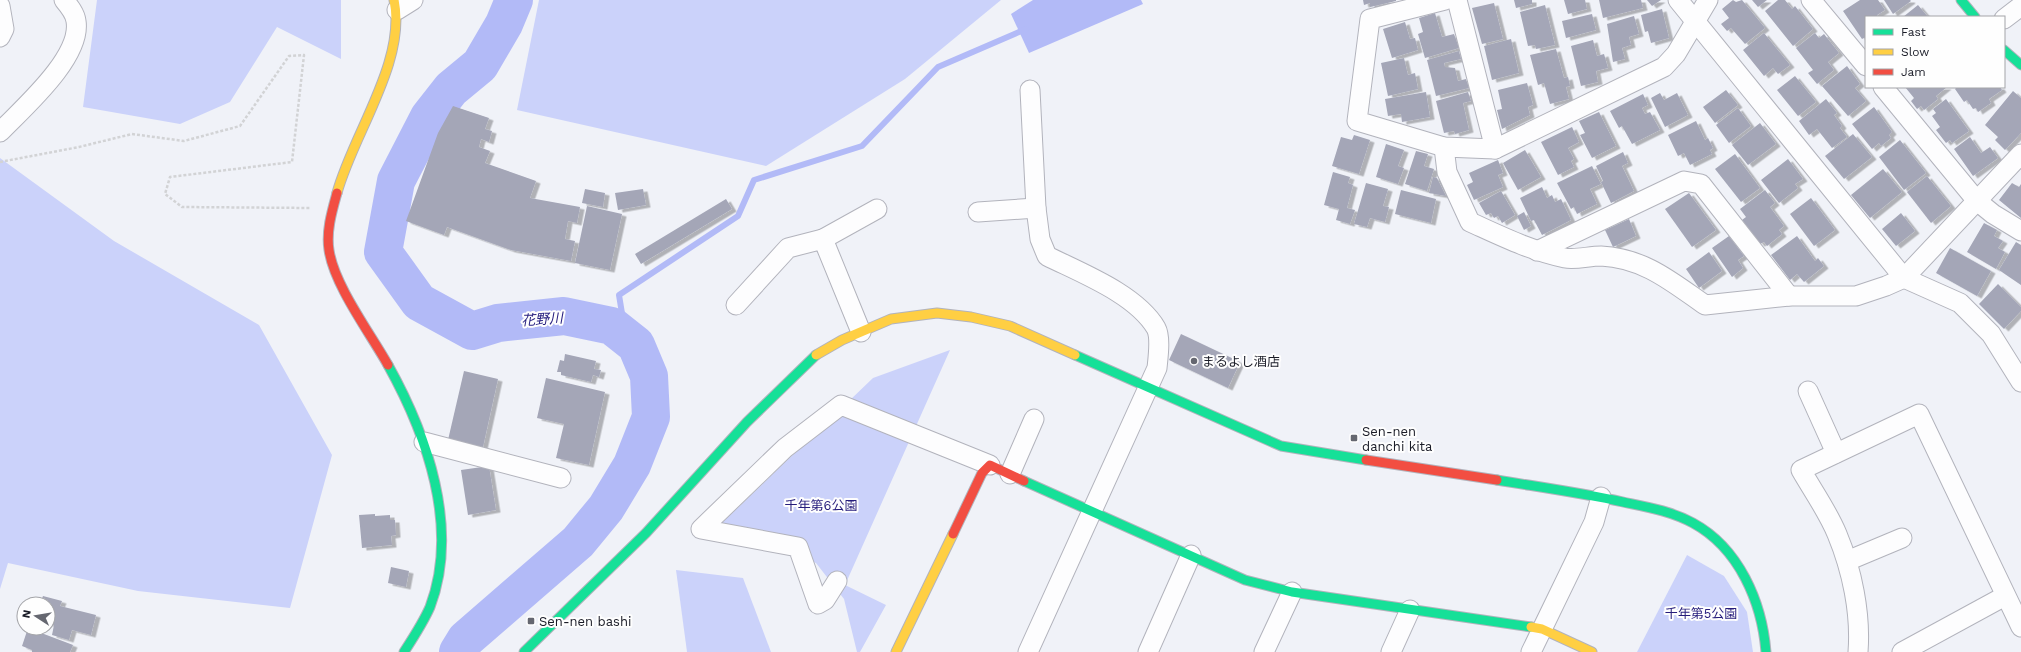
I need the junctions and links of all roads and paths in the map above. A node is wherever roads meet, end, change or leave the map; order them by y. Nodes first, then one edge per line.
1 (64, 0) edge
2 (413, 0) edge
3 (1445, 0) edge
4 (1457, 0) edge
5 (1678, 0) edge
6 (1708, 0) edge
7 (1811, 0) edge
8 (1961, 0) edge
9 (395, 5) edge
10 (0, 6) edge
11 (2021, 6) edge
12 (1974, 16) edge
13 (2005, 18) edge
14 (1696, 23) junction
15 (0, 37) edge
16 (2005, 51) edge
17 (1865, 65) edge
18 (2021, 65) edge
19 (1884, 88) edge
20 (1030, 90) dead end
21 (0, 132) edge
22 (1444, 147) junction
23 (1495, 149) junction
24 (2021, 154) edge
25 (0, 162) edge
26 (1977, 201) junction
27 (333, 208) junction
28 (1036, 208) junction
29 (877, 209) dead end
30 (978, 212) dead end
31 (2021, 231) edge
32 (823, 239) junction
33 (1537, 251) junction
34 (1904, 278) junction
35 (1788, 296) junction
36 (736, 305) dead end
37 (861, 332) junction
38 (2021, 382) edge
39 (1148, 386) junction
40 (1808, 391) dead end
41 (1034, 419) dead end
42 (424, 442) junction
43 (1836, 453) junction
44 (990, 465) junction
45 (1010, 474) junction
46 (561, 478) dead end
47 (1601, 497) junction
48 (1091, 511) junction
49 (1902, 538) dead end
50 (1191, 555) junction
51 (1847, 561) junction
52 (837, 581) dead end
53 (1292, 592) junction
54 (2005, 596) junction
55 (1410, 610) junction
56 (2021, 627) edge
57 (1542, 629) junction
58 (404, 652) edge
59 (524, 652) edge
60 (896, 652) edge
61 (1028, 652) edge
62 (1148, 652) edge
63 (1264, 652) edge
64 (1391, 652) edge
65 (1531, 652) edge
66 (1592, 652) edge
67 (1766, 652) edge
68 (1858, 652) edge
69 (1902, 652) edge

1 - 21 street
2 - 9 street
3 - 22 street
4 - 23 street
5 - 14 street
6 - 14 street
7 - 17 street
8 - 12 street
9 - 27 street
10 - 15 street
11 - 13 street
14 - 23 street
14 - 34 street
16 - 18 street
19 - 26 street
20 - 28 street
22 - 23 street
22 - 33 street
24 - 26 street
25 - 27 path
26 - 31 street
26 - 34 street
27 - 42 street
28 - 30 street
28 - 39 street
29 - 32 street
32 - 36 street
32 - 37 street
33 - 35 street
33 - 35 street
34 - 35 street
34 - 38 street
37 - 39 street
37 - 59 street
39 - 47 street
39 - 48 street
40 - 43 street
41 - 45 street
42 - 46 street
42 - 58 street
43 - 51 street
43 - 54 street
44 - 45 street
44 - 52 street
44 - 60 street
45 - 48 street
47 - 57 street
47 - 67 street
48 - 50 street
48 - 61 street
49 - 51 street
50 - 53 street
50 - 62 street
51 - 68 street
53 - 55 street
53 - 63 street
54 - 56 street
54 - 69 street
55 - 57 street
55 - 64 street
57 - 65 street
57 - 66 street

